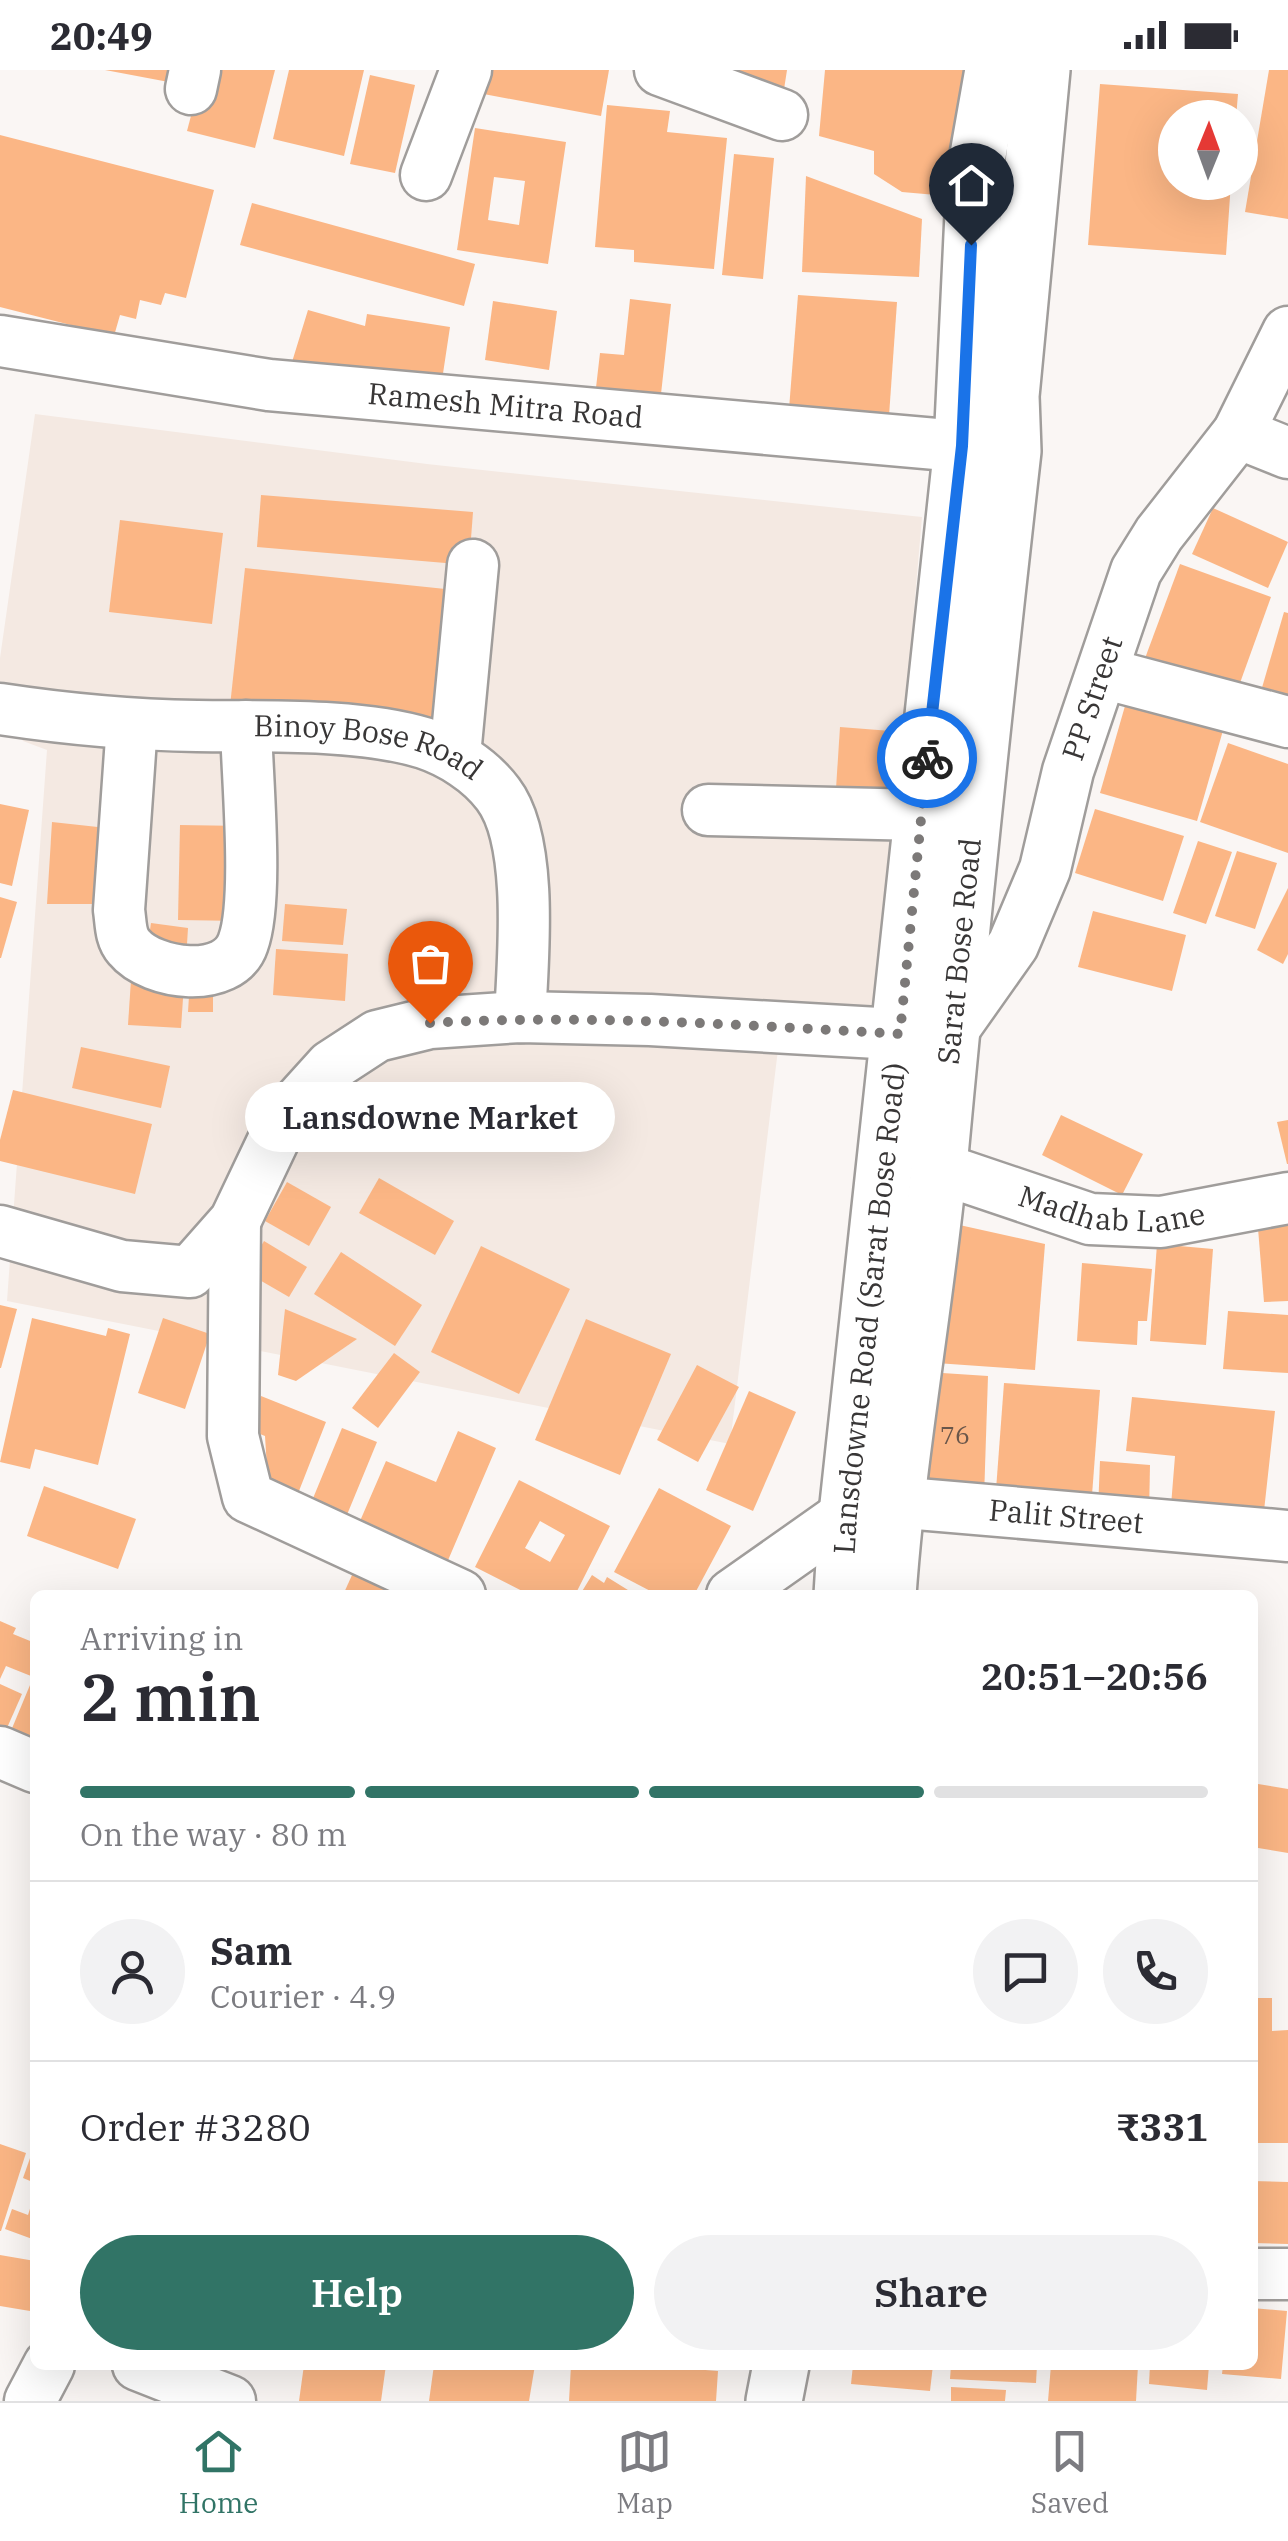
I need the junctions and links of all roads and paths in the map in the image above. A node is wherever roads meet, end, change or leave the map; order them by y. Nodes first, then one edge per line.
1 (466, 70) edge
2 (660, 70) edge
3 (993, 70) edge
4 (1042, 70) edge
5 (782, 115) dead end
6 (426, 176) dead end
7 (1288, 332) edge
8 (0, 341) edge
9 (1238, 434) junction
10 (987, 448) junction
11 (1288, 453) edge
12 (473, 565) dead end
13 (1103, 673) junction
14 (0, 709) edge
15 (1288, 722) edge
16 (132, 724) junction
17 (246, 726) junction
18 (455, 755) junction
19 (708, 810) dead end
20 (920, 815) junction
21 (520, 1017) junction
22 (924, 1036) junction
23 (938, 1168) junction
24 (1288, 1198) edge
25 (235, 1221) junction
26 (0, 1231) edge
27 (870, 1508) junction
28 (1288, 1536) edge
29 (449, 1590) edge
30 (740, 1590) edge
31 (844, 1590) edge
32 (887, 1590) edge
33 (0, 1752) edge
34 (30, 1765) edge
35 (1258, 2274) edge
36 (1288, 2274) edge
37 (46, 2370) edge
38 (151, 2370) edge
39 (780, 2370) edge
40 (817, 2370) edge
41 (30, 2401) edge
42 (230, 2401) edge
43 (774, 2401) edge
44 (813, 2401) edge

1 - 6 street
2 - 5 street
3 - 10 main road, Lansdowne Road (Sarat Bose Road)
4 - 10 main road, Sarat Bose Road
7 - 9 street, PP Street
8 - 10 street, Ramesh Mitra Road
9 - 11 street
9 - 13 street, PP Street
10 - 20 main road, Lansdowne Road (Sarat Bose Road)
10 - 22 main road, Sarat Bose Road
12 - 18 street
13 - 15 street
13 - 22 street, PP Street
14 - 16 street, Binoy Bose Road
16 - 17 street, Binoy Bose Road
16 - 17 street
17 - 18 street, Binoy Bose Road
18 - 21 street, Binoy Bose Road
19 - 20 street
20 - 22 main road, Lansdowne Road (Sarat Bose Road)
21 - 22 street
21 - 25 street
22 - 23 main road, Sarat Bose Road
22 - 27 main road, Lansdowne Road (Sarat Bose Road)
23 - 24 street, Madhab Lane
23 - 27 main road, Sarat Bose Road
25 - 26 street
25 - 29 street
27 - 28 street, Palit Street
27 - 30 street
27 - 31 main road, Lansdowne Road (Sarat Bose Road)
27 - 32 main road, Sarat Bose Road
33 - 34 street
35 - 36 street
37 - 41 street
38 - 42 street
39 - 43 main road
40 - 44 main road

